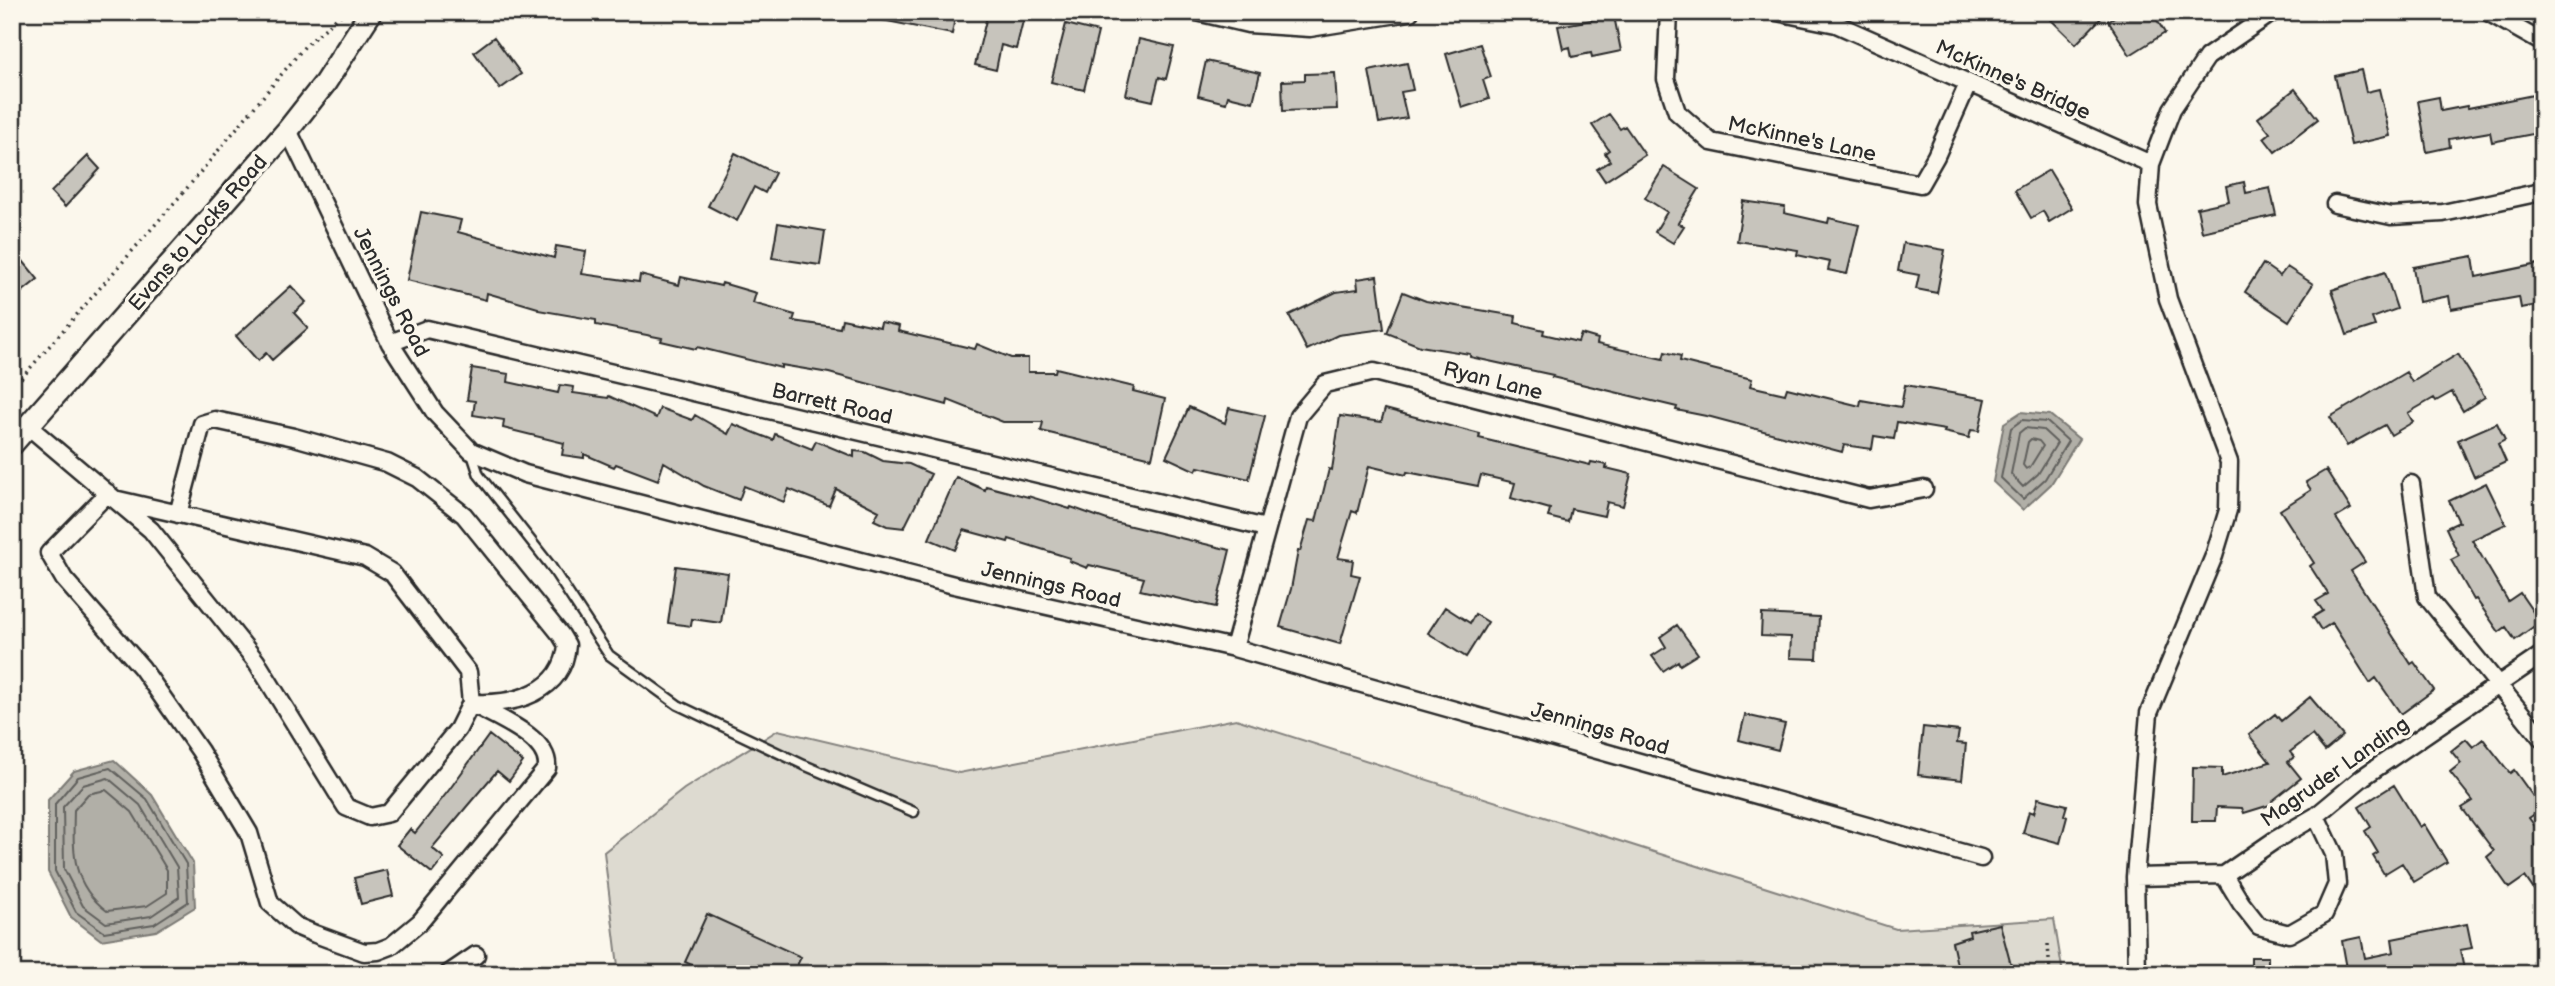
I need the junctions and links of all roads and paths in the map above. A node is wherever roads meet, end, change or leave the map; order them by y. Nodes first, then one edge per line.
1 (344, 12) edge
2 (371, 12) edge
3 (1196, 12) edge
4 (1410, 12) edge
5 (1670, 12) edge
6 (1777, 12) edge
7 (2273, 12) edge
8 (2488, 12) edge
9 (1837, 18) edge
10 (2543, 43) edge
11 (1968, 84) junction
12 (288, 130) junction
13 (2151, 164) junction
14 (2543, 189) edge
15 (2335, 204) dead end
16 (390, 344) junction
17 (12, 389) edge
18 (28, 426) junction
19 (12, 444) edge
20 (471, 451) junction
21 (2411, 484) dead end
22 (1924, 489) dead end
23 (111, 496) junction
24 (178, 514) junction
25 (1266, 528) junction
26 (1234, 648) junction
27 (2543, 654) edge
28 (2499, 684) junction
29 (471, 703) junction
30 (2543, 740) edge
31 (914, 812) dead end
32 (2316, 816) junction
33 (1981, 858) dead end
34 (2224, 875) junction
35 (2135, 877) junction
36 (2048, 944) dead end
37 (476, 955) dead end
38 (448, 974) edge
39 (2050, 974) edge
40 (2137, 974) edge

1 - 17 path
2 - 12 street, Evans to Locks Road
3 - 4 street
5 - 11 street, McKinne's Lane
6 - 9 street, McKinne's Bridge
7 - 13 street
8 - 10 street
9 - 11 street, McKinne's Bridge
11 - 13 street, McKinne's Bridge
12 - 16 street, Jennings Road
12 - 18 street, Evans to Locks Road
13 - 35 street
14 - 15 street
16 - 20 street, Jennings Road
16 - 25 street, Barrett Road
18 - 19 street, Evans to Locks Road
18 - 23 street
20 - 26 street, Jennings Road
20 - 31 lane
21 - 28 street
22 - 25 street, Ryan Lane
23 - 24 street
23 - 29 street
23 - 29 street
24 - 29 street
24 - 29 street
25 - 26 street, Ryan Lane
26 - 33 street, Jennings Road
27 - 28 street, Magruder Landing
28 - 30 street
28 - 32 street, Magruder Landing
32 - 34 street, Magruder Landing
32 - 34 street
34 - 35 street
35 - 40 street
36 - 39 path
37 - 38 street

